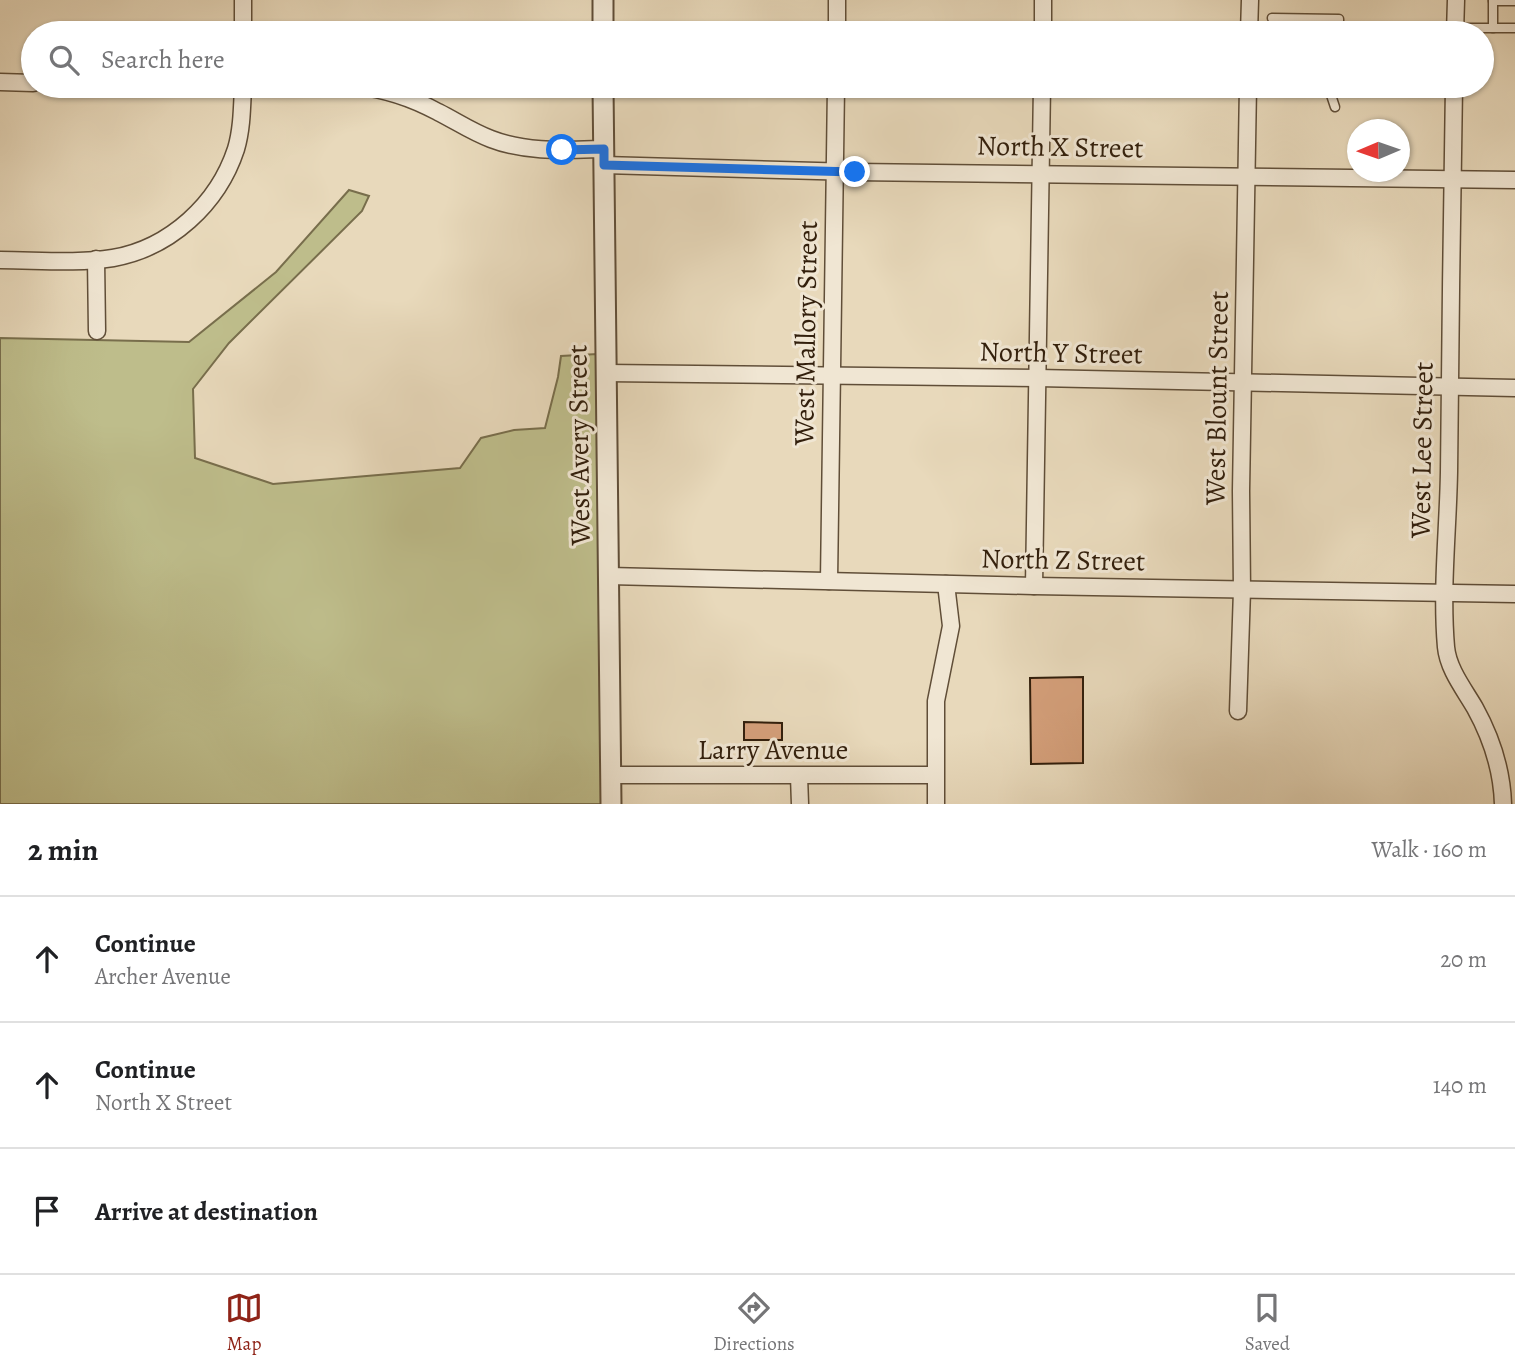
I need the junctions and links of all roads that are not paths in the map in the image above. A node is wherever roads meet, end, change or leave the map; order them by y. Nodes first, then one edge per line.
1 (243, 0) edge
2 (603, 0) edge
3 (837, 0) edge
4 (1043, 0) edge
5 (1250, 0) edge
6 (1456, 0) edge
7 (1493, 1) edge
8 (1515, 1) edge
9 (1272, 18) dead end
10 (243, 21) edge
11 (603, 21) edge
12 (837, 21) edge
13 (1043, 21) edge
14 (1249, 21) edge
15 (1339, 21) edge
16 (1455, 21) edge
17 (1493, 21) edge
18 (1494, 28) edge
19 (1515, 28) edge
20 (0, 82) edge
21 (21, 83) edge
22 (243, 98) edge
23 (406, 98) edge
24 (603, 98) edge
25 (836, 98) edge
26 (1042, 98) edge
27 (1248, 98) edge
28 (1332, 98) edge
29 (1454, 98) edge
30 (1335, 107) dead end
31 (604, 157) junction
32 (835, 170) junction
33 (1041, 173) junction
34 (1247, 176) junction
35 (1452, 179) junction
36 (1515, 180) edge
37 (96, 259) junction
38 (0, 260) edge
39 (97, 331) dead end
40 (606, 373) junction
41 (831, 376) junction
42 (1038, 378) junction
43 (1243, 383) junction
44 (1450, 387) junction
45 (1515, 388) edge
46 (609, 576) junction
47 (829, 582) junction
48 (946, 584) junction
49 (1034, 586) junction
50 (1242, 590) junction
51 (1445, 593) junction
52 (1515, 594) edge
53 (1238, 711) dead end
54 (612, 775) junction
55 (935, 775) junction
56 (799, 776) junction
57 (1507, 802) edge
58 (611, 804) edge
59 (800, 804) edge
60 (936, 804) edge

1 - 10 street
2 - 11 street
3 - 12 street
4 - 13 street
5 - 14 street
6 - 16 street
7 - 8 lane
7 - 17 lane
9 - 15 lane
18 - 19 lane
20 - 21 street
22 - 37 street
23 - 31 street, North X Street
24 - 31 street, West Avery Street
25 - 32 street, West Mallory Street
26 - 33 street
27 - 34 street, West Blount Street
28 - 30 lane
29 - 35 street, West Lee Street
31 - 32 street, North X Street
31 - 40 street, West Avery Street
32 - 33 street, North X Street
32 - 41 street, West Mallory Street
33 - 34 street, North X Street
33 - 42 street
34 - 35 street, North X Street
34 - 43 street, West Blount Street
35 - 36 street, North X Street
35 - 44 street, West Lee Street
37 - 38 street
37 - 39 street
40 - 41 street, North Y Street
40 - 46 street, West Avery Street
41 - 42 street, North Y Street
41 - 47 street, West Mallory Street
42 - 43 street, North Y Street
42 - 49 street
43 - 44 street, North Y Street
43 - 50 street, West Blount Street
44 - 45 street, North Y Street
44 - 51 street, West Lee Street
46 - 47 street, North Z Street
46 - 54 street, West Avery Street
47 - 48 street, North Z Street
48 - 49 street, North Z Street
48 - 55 street
49 - 50 street, North Z Street
50 - 51 street, North Z Street
50 - 53 street, West Blount Street
51 - 52 street, North Z Street
51 - 57 street, West Lee Street
54 - 56 street, Larry Avenue
54 - 58 street, West Avery Street
55 - 56 street, Larry Avenue
55 - 60 street
56 - 59 street

